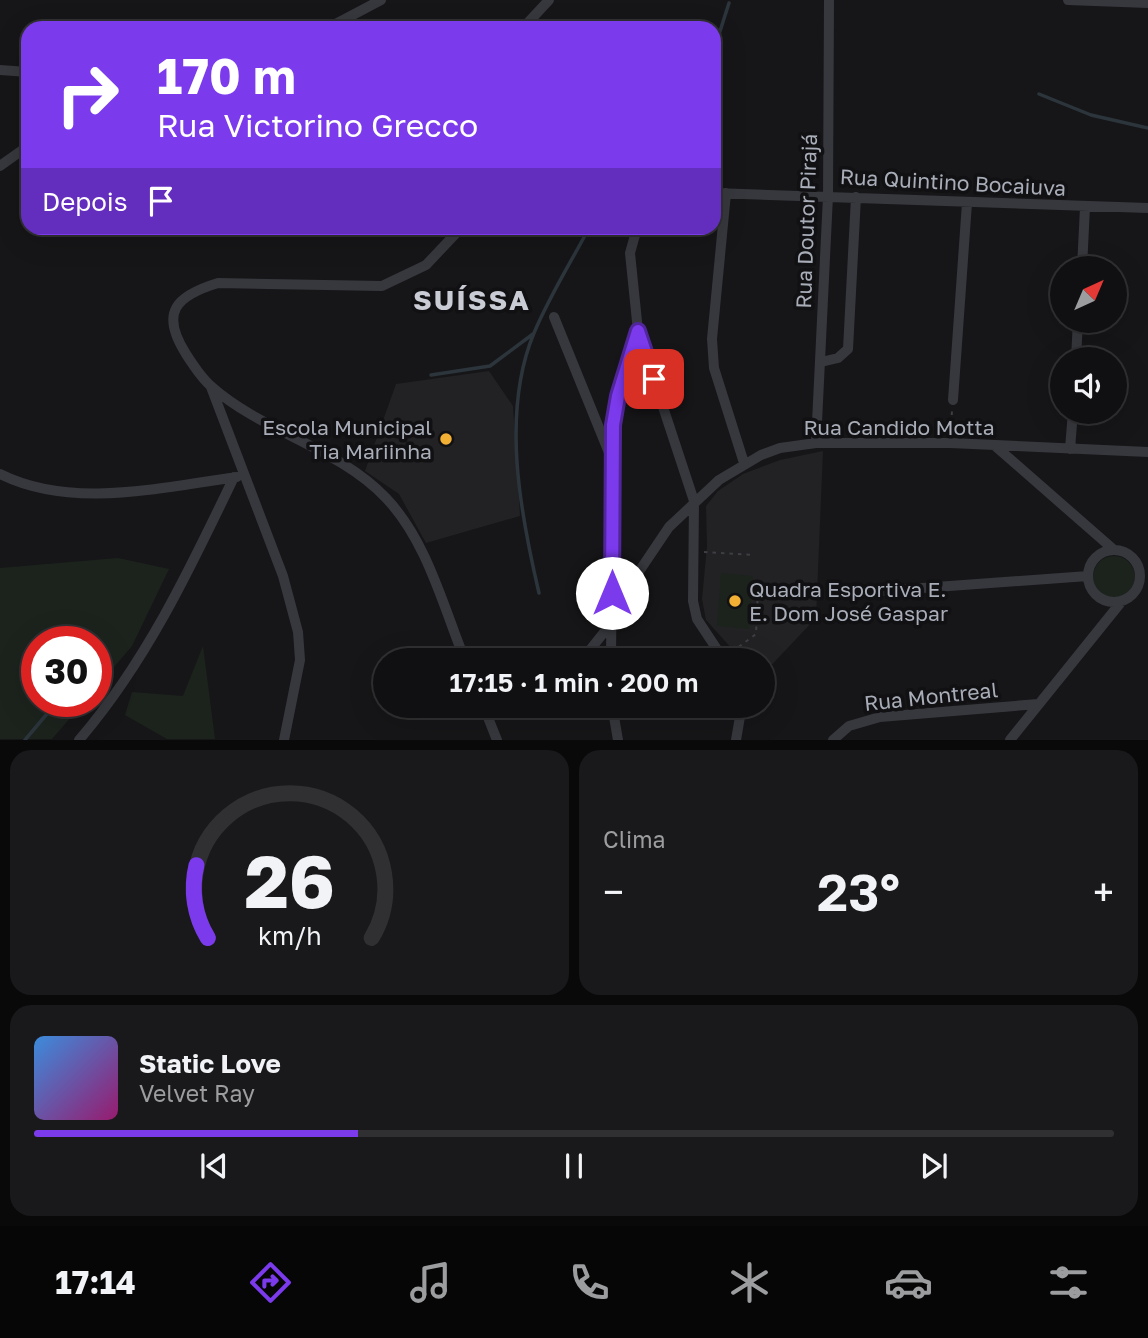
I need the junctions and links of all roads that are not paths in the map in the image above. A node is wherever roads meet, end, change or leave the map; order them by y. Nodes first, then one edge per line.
1 (381, 0) edge
2 (549, 0) edge
3 (829, 0) edge
4 (1068, 0) edge
5 (1148, 3) edge
6 (341, 21) edge
7 (530, 21) edge
8 (0, 71) edge
9 (21, 72) edge
10 (21, 151) edge
11 (0, 166) edge
12 (721, 193) edge
13 (726, 193) junction
14 (828, 196) junction
15 (856, 197) junction
16 (967, 202) junction
17 (1085, 207) junction
18 (1148, 208) edge
19 (454, 235) edge
20 (635, 235) edge
21 (1083, 256) edge
22 (554, 317) dead end
23 (638, 331) junction
24 (821, 362) junction
25 (210, 386) junction
26 (953, 400) road end
27 (1072, 424) edge
28 (816, 443) junction
29 (994, 445) junction
30 (1070, 449) junction
31 (1148, 452) edge
32 (612, 459) junction
33 (744, 463) junction
34 (0, 474) edge
35 (240, 476) junction
36 (694, 501) junction
37 (1113, 550) junction
38 (1087, 576) junction
39 (1143, 584) edge
40 (840, 594) dead end
41 (1122, 601) junction
42 (612, 623) junction
43 (460, 648) edge
44 (592, 648) edge
45 (611, 648) edge
46 (717, 648) edge
47 (1038, 704) junction
48 (488, 718) edge
49 (614, 718) edge
50 (740, 718) edge
51 (79, 740) edge
52 (284, 740) edge
53 (497, 740) edge
54 (618, 740) edge
55 (736, 740) edge
56 (833, 740) edge
57 (1010, 740) edge

1 - 6 street
2 - 7 street
3 - 14 street, Rua Doutor Pirajá
4 - 5 street
8 - 9 street
10 - 11 street
12 - 13 street, Rua Quintino Bocaiuva
13 - 14 street, Rua Quintino Bocaiuva
13 - 33 street
14 - 15 street, Rua Quintino Bocaiuva
14 - 24 street, Rua Doutor Pirajá
15 - 16 street, Rua Quintino Bocaiuva
15 - 24 street
16 - 17 street, Rua Quintino Bocaiuva
16 - 26 street
17 - 18 street, Rua Quintino Bocaiuva
17 - 21 street
19 - 25 street
20 - 23 street
22 - 32 street
23 - 32 street
23 - 36 street
24 - 28 street, Rua Doutor Pirajá
25 - 35 street
25 - 43 street
27 - 30 street
28 - 29 street, Rua Candido Motta
28 - 33 street, Rua Candido Motta
29 - 30 street, Rua Candido Motta
29 - 37 street
30 - 31 street, Rua Candido Motta
32 - 42 street
33 - 36 street, Rua Candido Motta
34 - 35 street
35 - 51 street
35 - 52 street
36 - 42 street, Rua Candido Motta
36 - 46 street
37 - 38 street
37 - 39 street
38 - 40 street
38 - 41 street
39 - 41 street
41 - 47 street
42 - 44 street, Rua Candido Motta
42 - 45 street
47 - 56 street, Rua Montreal
47 - 57 street
48 - 53 street
49 - 54 street
50 - 55 street

